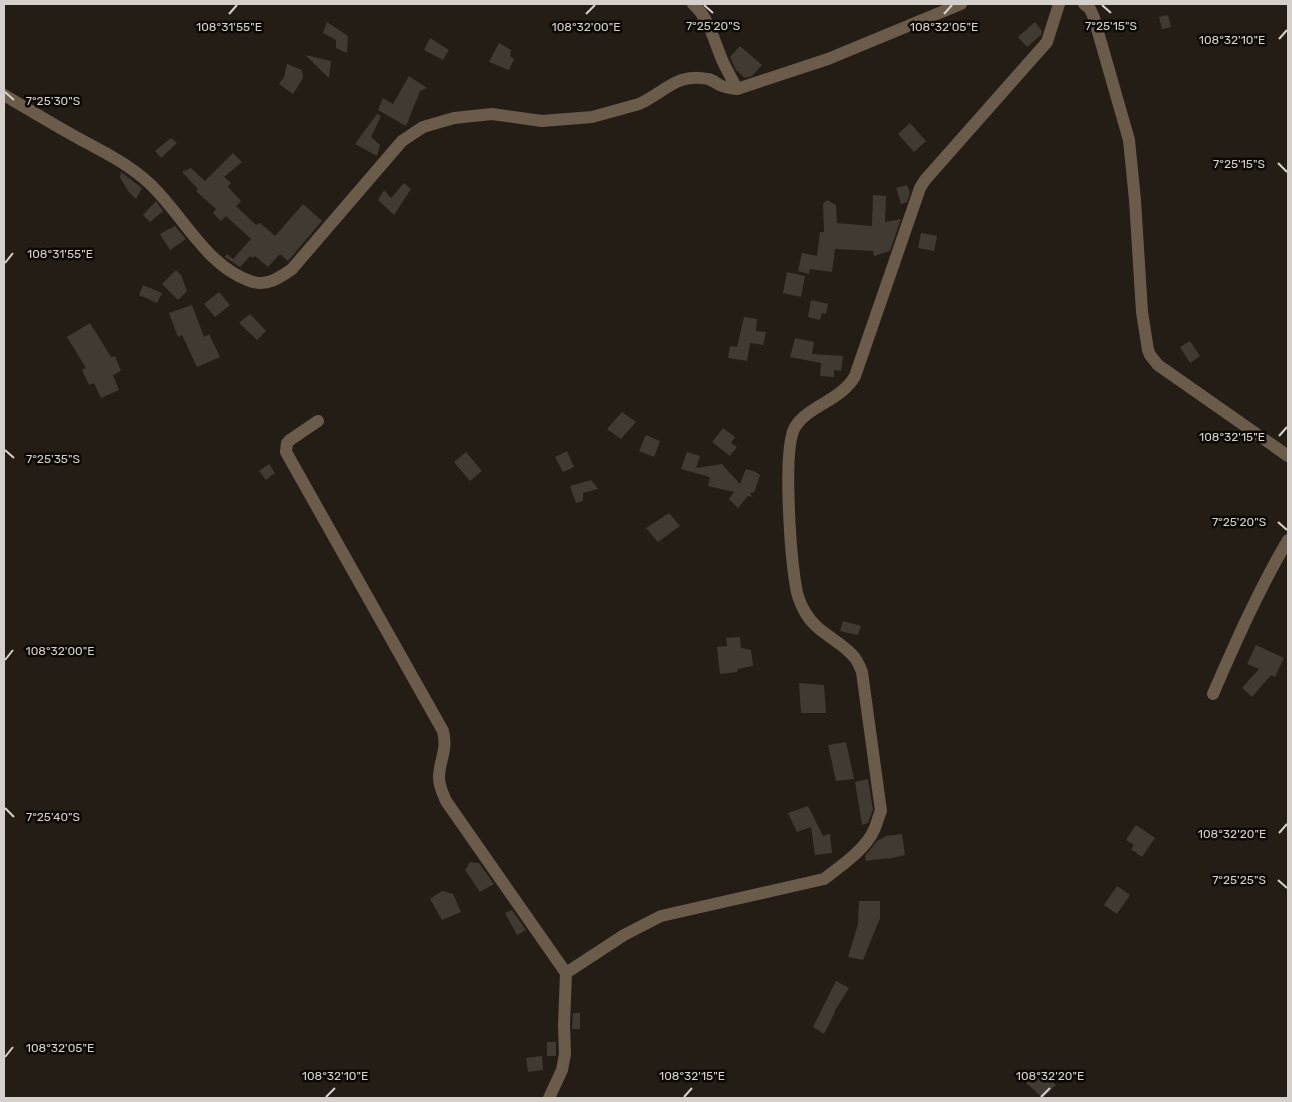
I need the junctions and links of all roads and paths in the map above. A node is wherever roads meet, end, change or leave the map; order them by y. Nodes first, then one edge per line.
1 (693, 4) edge
2 (962, 4) edge
3 (1059, 4) edge
4 (1084, 4) edge
5 (737, 89) junction
6 (4, 95) edge
7 (318, 421) dead end
8 (1288, 456) edge
9 (1288, 540) edge
10 (1213, 694) dead end
11 (566, 972) junction
12 (549, 1098) edge

1 - 5 street
2 - 5 street
3 - 11 street
4 - 8 street
5 - 6 street
7 - 11 street
9 - 10 street
11 - 12 street

